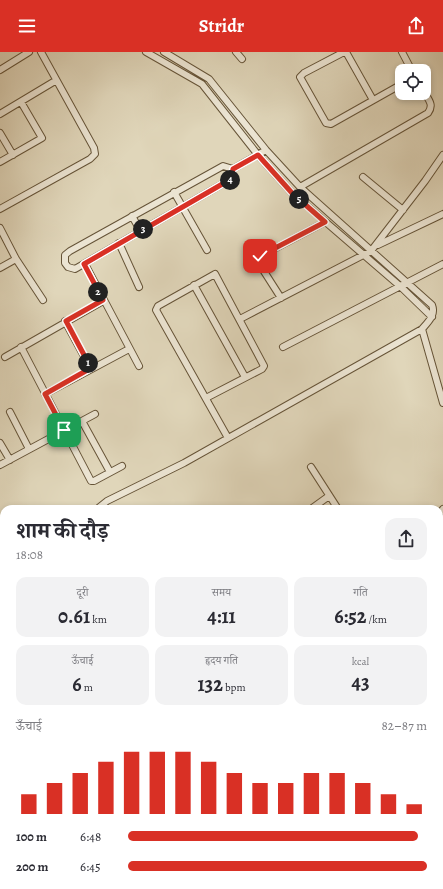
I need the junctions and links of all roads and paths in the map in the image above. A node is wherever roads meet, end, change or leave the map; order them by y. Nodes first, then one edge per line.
1 (29, 52) edge
2 (41, 52) edge
3 (146, 52) edge
4 (164, 52) edge
5 (236, 52) edge
6 (345, 52) edge
7 (402, 52) edge
8 (242, 60) dead end
9 (408, 64) edge
10 (1, 66) edge
11 (55, 81) junction
12 (395, 88) edge
13 (372, 100) junction
14 (429, 100) edge
15 (21, 102) junction
16 (0, 114) edge
17 (0, 133) edge
18 (266, 150) junction
19 (13, 155) junction
20 (258, 155) junction
21 (443, 155) edge
22 (0, 162) edge
23 (233, 169) junction
24 (363, 177) dead end
25 (300, 187) junction
26 (174, 192) junction
27 (183, 208) junction
28 (0, 209) edge
29 (403, 210) junction
30 (443, 214) edge
31 (132, 216) junction
32 (325, 222) junction
33 (0, 228) edge
34 (140, 230) junction
35 (119, 243) junction
36 (373, 249) junction
37 (207, 250) dead end
38 (365, 255) junction
39 (16, 259) junction
40 (84, 264) junction
41 (443, 264) edge
42 (0, 268) edge
43 (408, 283) junction
44 (194, 285) junction
45 (140, 286) dead end
46 (401, 287) junction
47 (281, 298) junction
48 (43, 300) dead end
49 (103, 300) junction
50 (432, 317) junction
51 (240, 319) junction
52 (66, 321) junction
53 (422, 329) junction
54 (21, 347) junction
55 (283, 347) dead end
56 (129, 349) junction
57 (5, 357) dead end
58 (139, 366) dead end
59 (91, 368) junction
60 (245, 377) junction
61 (45, 394) junction
62 (206, 398) junction
63 (443, 403) edge
64 (10, 412) dead end
65 (95, 414) dead end
66 (82, 421) junction
67 (64, 430) junction
68 (228, 438) junction
69 (0, 443) edge
70 (29, 449) junction
71 (10, 460) junction
72 (0, 465) edge
73 (122, 466) dead end
74 (311, 467) dead end
75 (110, 472) junction
76 (329, 496) junction
77 (102, 505) edge
78 (317, 505) edge
79 (335, 505) edge

1 - 10 street
2 - 11 street
3 - 20 street
4 - 18 street
5 - 8 street
6 - 13 street
6 - 13 street
7 - 9 street
11 - 15 street
11 - 28 street
12 - 13 street
14 - 25 street
15 - 16 street
15 - 19 street
17 - 19 street
18 - 20 street
18 - 25 street
19 - 22 street
20 - 23 street
20 - 32 street
21 - 29 street
23 - 26 street
23 - 27 street
24 - 29 street
25 - 36 street
26 - 27 street
26 - 31 street
27 - 34 street
27 - 37 street
29 - 36 street
30 - 36 street
31 - 34 street
31 - 40 street
32 - 38 street
32 - 47 street
33 - 39 street
34 - 35 street
35 - 40 street
35 - 45 street
36 - 38 street
36 - 43 street
38 - 46 street
38 - 47 street
39 - 42 street
39 - 48 street
40 - 49 street
41 - 43 street
43 - 46 street
43 - 50 street
44 - 51 street
44 - 60 street
44 - 62 street
46 - 50 street
46 - 55 street
47 - 51 street
49 - 52 street
49 - 56 street
50 - 53 street
51 - 60 street
52 - 54 street
52 - 59 street
53 - 63 street
53 - 68 street
54 - 57 street
54 - 61 street
56 - 58 street
56 - 59 street
59 - 61 street
60 - 62 street
61 - 67 street
62 - 68 street
64 - 70 street
65 - 66 street
66 - 67 street
66 - 75 street
67 - 70 street
67 - 75 street
68 - 77 street
69 - 71 street
70 - 71 street
71 - 72 street
73 - 75 street
74 - 76 street
76 - 78 street
76 - 79 street

